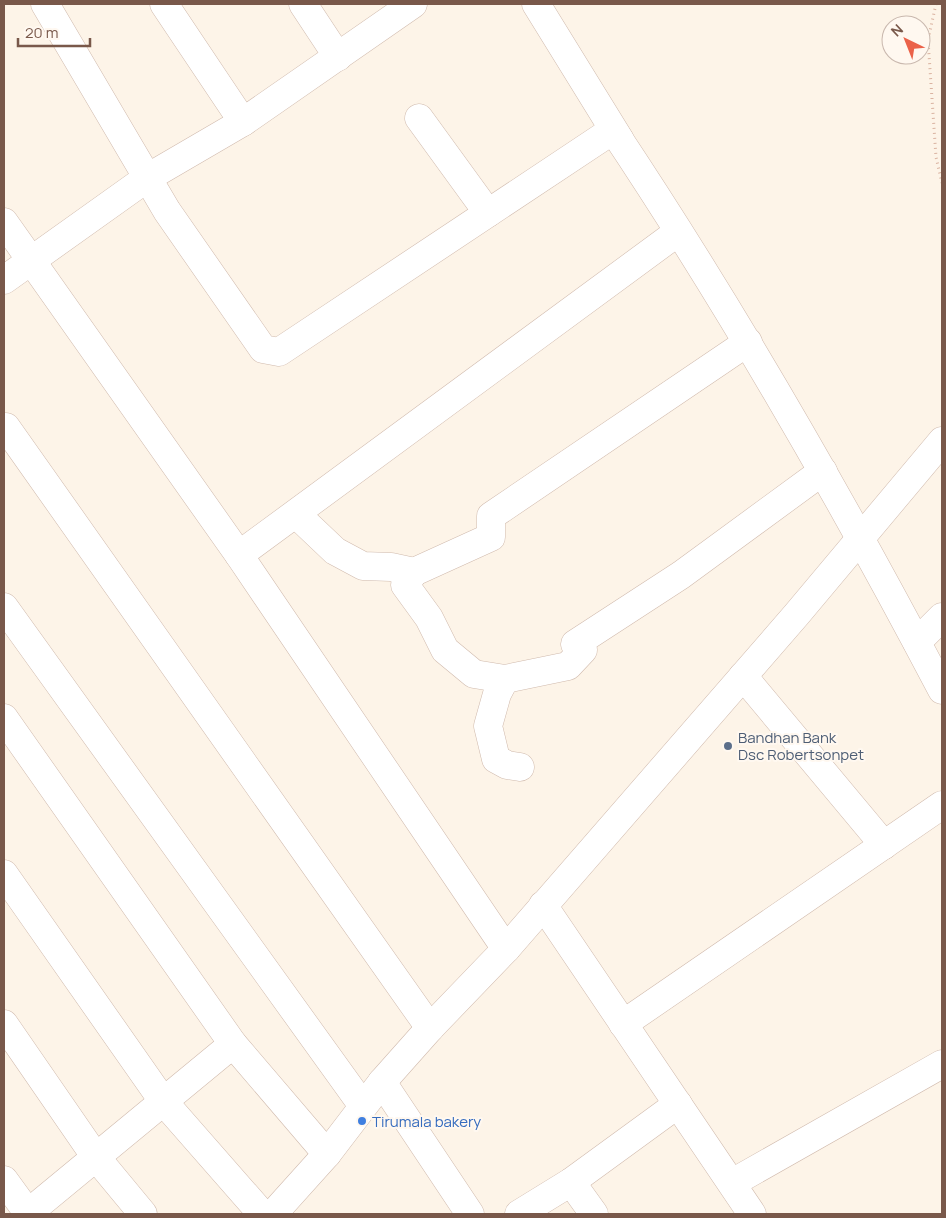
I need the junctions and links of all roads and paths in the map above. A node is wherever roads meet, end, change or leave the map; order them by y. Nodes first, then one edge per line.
1 (44, 4) edge
2 (164, 4) edge
3 (303, 4) edge
4 (414, 4) edge
5 (536, 4) edge
6 (936, 4) edge
7 (338, 57) junction
8 (419, 118) dead end
9 (243, 122) junction
10 (620, 140) junction
11 (147, 178) junction
12 (942, 183) edge
13 (488, 213) junction
14 (4, 222) edge
15 (678, 232) junction
16 (30, 262) junction
17 (4, 280) edge
18 (748, 342) junction
19 (5, 426) edge
20 (942, 441) edge
21 (822, 471) junction
22 (296, 514) junction
23 (861, 536) junction
24 (239, 555) junction
25 (414, 572) junction
26 (4, 607) edge
27 (942, 617) edge
28 (917, 642) junction
29 (743, 676) junction
30 (505, 679) junction
31 (942, 690) edge
32 (4, 718) edge
33 (520, 767) dead end
34 (942, 805) edge
35 (884, 845) junction
36 (4, 874) edge
37 (543, 905) junction
38 (506, 949) junction
39 (4, 1024) edge
40 (623, 1024) junction
41 (430, 1028) junction
42 (233, 1044) junction
43 (942, 1064) edge
44 (382, 1082) junction
45 (163, 1100) junction
46 (678, 1104) junction
47 (363, 1106) junction
48 (327, 1154) junction
49 (95, 1156) junction
50 (4, 1180) edge
51 (571, 1182) junction
52 (732, 1183) junction
53 (28, 1214) edge
54 (143, 1214) edge
55 (262, 1214) edge
56 (273, 1214) edge
57 (470, 1214) edge
58 (519, 1214) edge
59 (594, 1214) edge
60 (752, 1214) edge

1 - 11 street
2 - 9 street
3 - 7 street
4 - 7 street
5 - 10 street
6 - 12 path
7 - 9 street
8 - 13 street
9 - 11 street
10 - 13 street
10 - 15 street
11 - 13 street
11 - 16 street
14 - 16 street
15 - 18 street
15 - 22 street
16 - 17 street
16 - 24 street
18 - 21 street
18 - 25 street
19 - 41 street
20 - 23 street
21 - 23 street
21 - 30 street
22 - 24 street
22 - 25 street
23 - 28 street
23 - 29 street
24 - 38 street
25 - 30 street
26 - 47 street
27 - 28 street
28 - 31 street
29 - 35 street
29 - 37 street
30 - 33 street
32 - 42 street
34 - 35 street
35 - 40 street
36 - 45 street
37 - 38 street
37 - 40 street
38 - 41 street
39 - 49 street
40 - 46 street
41 - 44 street
42 - 45 street
42 - 48 street
43 - 52 street
44 - 47 street
44 - 57 street
45 - 49 street
45 - 55 street
46 - 51 street
46 - 52 street
47 - 48 street
48 - 56 street
49 - 53 street
49 - 54 street
50 - 53 street
51 - 58 street
51 - 59 street
52 - 60 street

